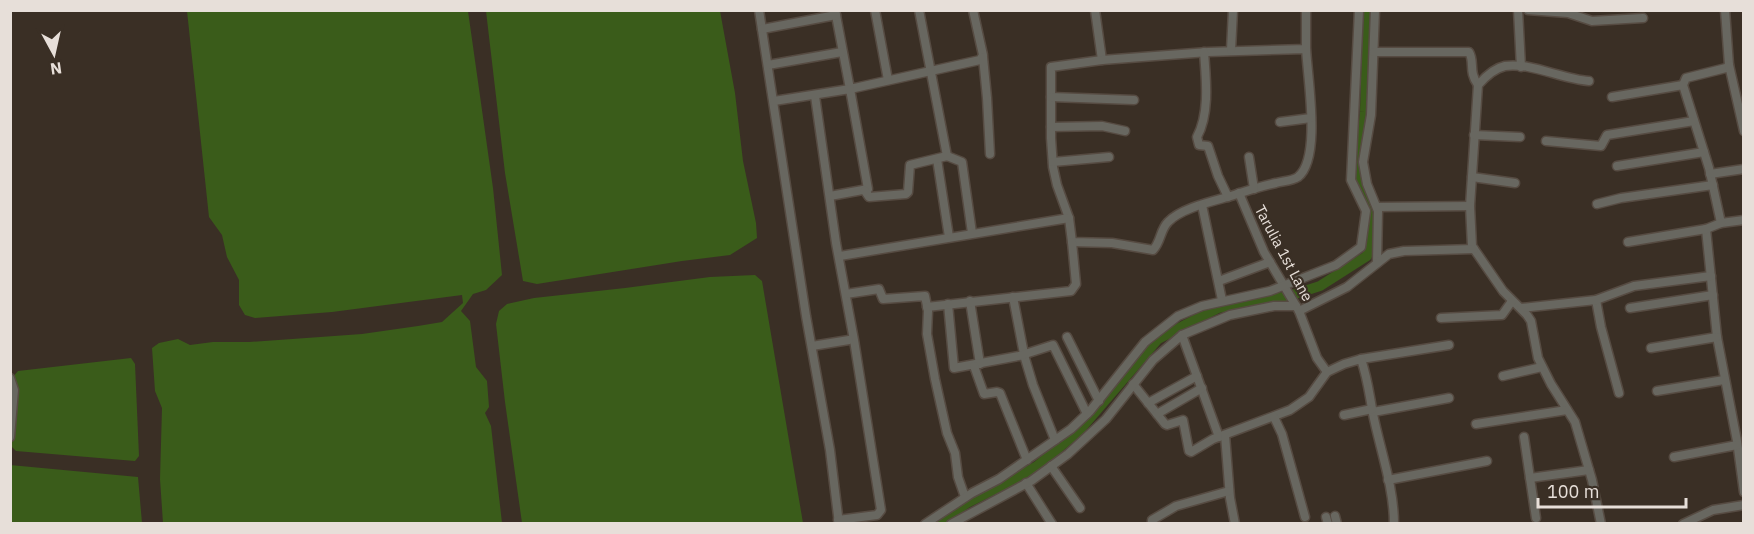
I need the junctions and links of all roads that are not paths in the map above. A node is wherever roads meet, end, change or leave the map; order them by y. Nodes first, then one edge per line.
1 (759, 10) edge
2 (796, 10) edge
3 (875, 10) edge
4 (919, 10) edge
5 (974, 10) edge
6 (1095, 10) edge
7 (1233, 10) edge
8 (1306, 10) edge
9 (1359, 10) edge
10 (1375, 10) edge
11 (1518, 10) edge
12 (1528, 10) edge
13 (1725, 10) edge
14 (836, 13) edge
15 (1643, 18) dead end
16 (798, 22) junction
17 (762, 29) junction
18 (1306, 49) junction
19 (1231, 50) junction
20 (842, 52) junction
21 (1204, 52) junction
22 (1374, 52) junction
23 (983, 57) junction
24 (1102, 60) junction
25 (1729, 65) junction
26 (768, 66) junction
27 (1521, 67) junction
28 (931, 71) junction
29 (888, 80) junction
30 (1589, 81) dead end
31 (1478, 85) junction
32 (1683, 85) junction
33 (850, 89) junction
34 (815, 96) junction
35 (1051, 97) junction
36 (1612, 97) dead end
37 (1134, 100) dead end
38 (774, 101) junction
39 (1311, 118) junction
40 (1280, 122) dead end
41 (1694, 122) junction
42 (1051, 127) junction
43 (1125, 131) dead end
44 (1743, 131) edge
45 (1474, 135) junction
46 (1520, 137) dead end
47 (1546, 141) dead end
48 (1704, 152) junction
49 (990, 154) dead end
50 (947, 156) junction
51 (1109, 157) dead end
52 (1249, 158) dead end
53 (937, 159) junction
54 (1053, 162) junction
55 (1617, 166) dead end
56 (1743, 169) edge
57 (1710, 174) junction
58 (1472, 177) junction
59 (1515, 183) dead end
60 (1713, 185) junction
61 (1254, 189) junction
62 (865, 191) junction
63 (1239, 193) junction
64 (830, 196) junction
65 (1228, 197) junction
66 (1598, 204) dead end
67 (1202, 205) junction
68 (1470, 206) junction
69 (1377, 207) junction
70 (1069, 218) junction
71 (1743, 220) edge
72 (1722, 223) junction
73 (1706, 229) junction
74 (972, 233) junction
75 (949, 237) junction
76 (1072, 242) junction
77 (1628, 242) dead end
78 (1474, 249) junction
79 (840, 256) junction
80 (1270, 262) junction
81 (1377, 263) junction
82 (1711, 276) junction
83 (1219, 281) junction
84 (1284, 288) junction
85 (846, 294) junction
86 (1713, 295) junction
87 (1013, 297) junction
88 (1222, 300) junction
89 (1596, 300) junction
90 (970, 301) junction
91 (1512, 301) junction
92 (948, 304) junction
93 (927, 307) junction
94 (1297, 307) junction
95 (1521, 308) junction
96 (1630, 308) dead end
97 (1441, 318) dead end
98 (1182, 335) junction
99 (1066, 337) dead end
100 (1717, 337) junction
101 (849, 340) dead end
102 (1449, 345) dead end
103 (812, 346) junction
104 (1651, 348) dead end
105 (1023, 354) junction
106 (1361, 359) junction
107 (977, 365) junction
108 (1542, 367) junction
109 (1327, 372) junction
110 (1197, 376) junction
111 (1503, 376) dead end
112 (10, 378) edge
113 (1724, 380) junction
114 (1133, 384) junction
115 (1202, 388) junction
116 (1657, 391) dead end
117 (1619, 393) dead end
118 (1449, 398) dead end
119 (1099, 400) junction
120 (1148, 403) junction
121 (1567, 410) junction
122 (1372, 411) junction
123 (1087, 414) junction
124 (1157, 414) junction
125 (1344, 415) dead end
126 (1274, 417) junction
127 (1476, 424) dead end
128 (1222, 436) junction
129 (1524, 436) dead end
130 (10, 437) edge
131 (1055, 440) junction
132 (1739, 442) edge
133 (1674, 457) dead end
134 (1027, 460) junction
135 (1487, 461) dead end
136 (1052, 466) junction
137 (1589, 470) junction
138 (1530, 477) junction
139 (1388, 480) junction
140 (1026, 483) junction
141 (1229, 491) junction
142 (1743, 492) edge
143 (965, 497) junction
144 (1743, 505) edge
145 (1080, 508) dead end
146 (1305, 517) dead end
147 (1536, 518) dead end
148 (963, 520) edge
149 (838, 522) edge
150 (1688, 522) edge
151 (925, 524) edge
152 (951, 524) edge
153 (1052, 524) edge
154 (1152, 524) edge
155 (1235, 524) edge
156 (1394, 524) edge
157 (1600, 524) edge

1 - 17 street
2 - 16 street
3 - 29 street
4 - 28 street
5 - 23 street
6 - 24 street
7 - 19 street
8 - 18 street, Tarulia 1st Lane
9 - 84 street
10 - 22 street
11 - 27 street
12 - 15 street
13 - 25 street
14 - 16 street
14 - 20 street
16 - 17 street
17 - 26 street
18 - 19 street
18 - 39 street, Tarulia 1st Lane
19 - 21 street
20 - 26 street
20 - 33 street
21 - 24 street
21 - 65 street
22 - 31 street
22 - 69 street
23 - 28 street
23 - 49 street
24 - 35 street
25 - 32 street
25 - 44 street
26 - 38 street
27 - 30 street
27 - 31 street
28 - 29 street
28 - 50 street
29 - 33 street
31 - 45 street
32 - 36 street
32 - 41 street
33 - 34 street
33 - 62 street
34 - 38 street
34 - 64 street
35 - 37 street
35 - 42 street
38 - 103 street
39 - 40 street
39 - 61 street, Tarulia 1st Lane
41 - 47 street
41 - 48 street
42 - 43 street
42 - 54 street
45 - 46 street
45 - 58 street
48 - 55 street
48 - 57 street
50 - 53 street
50 - 74 street
51 - 54 street
52 - 61 street
53 - 62 street
53 - 75 street
54 - 70 street
56 - 57 street
57 - 60 street
58 - 59 street
58 - 68 street
60 - 66 street
60 - 72 street
61 - 63 street, Tarulia 1st Lane
62 - 64 street
63 - 65 street
63 - 80 street, Tarulia 1st Lane
64 - 79 street
65 - 67 street
67 - 76 street
67 - 83 street
68 - 69 street
68 - 78 street
69 - 81 street
70 - 74 street
70 - 76 street
71 - 72 street
72 - 73 street
73 - 77 street
73 - 82 street
74 - 75 street
75 - 79 street
76 - 87 street
78 - 81 street
78 - 91 street
79 - 85 street
80 - 83 street
80 - 84 street, Tarulia 1st Lane
81 - 94 street
82 - 86 street
82 - 89 street
83 - 88 street
84 - 88 street
84 - 94 street, Tarulia 1st Lane
85 - 93 street
85 - 149 street
86 - 96 street
86 - 100 street
87 - 90 street
87 - 105 street
88 - 119 street
89 - 95 street
89 - 117 street
90 - 92 street
90 - 107 street
91 - 95 street
91 - 97 street
92 - 93 street
92 - 107 street
93 - 143 street
94 - 98 street
94 - 109 street, Tarulia 1st Lane
95 - 108 street
98 - 110 street
98 - 114 street
99 - 119 street
100 - 104 street
100 - 113 street
101 - 103 street
102 - 106 street
103 - 149 street
105 - 107 street
105 - 123 street
105 - 131 street
106 - 109 street
106 - 122 street
107 - 134 street
108 - 111 street
108 - 121 street
109 - 126 street
110 - 115 street
110 - 120 street
112 - 130 street
113 - 116 street
113 - 132 street
114 - 120 street
114 - 136 street
115 - 124 street
115 - 128 street
118 - 122 street
119 - 123 street
120 - 124 street
121 - 127 street
121 - 137 street
122 - 125 street
122 - 139 street
123 - 131 street
124 - 128 street
126 - 128 street
126 - 146 street
128 - 141 street
129 - 138 street
131 - 134 street
132 - 133 street
132 - 142 street
134 - 143 street
135 - 139 street
136 - 140 street
136 - 145 street
137 - 138 street
137 - 157 street
138 - 147 street
139 - 156 street
140 - 148 street
140 - 153 street
141 - 154 street
141 - 155 street
143 - 151 street
144 - 150 street
148 - 152 street

